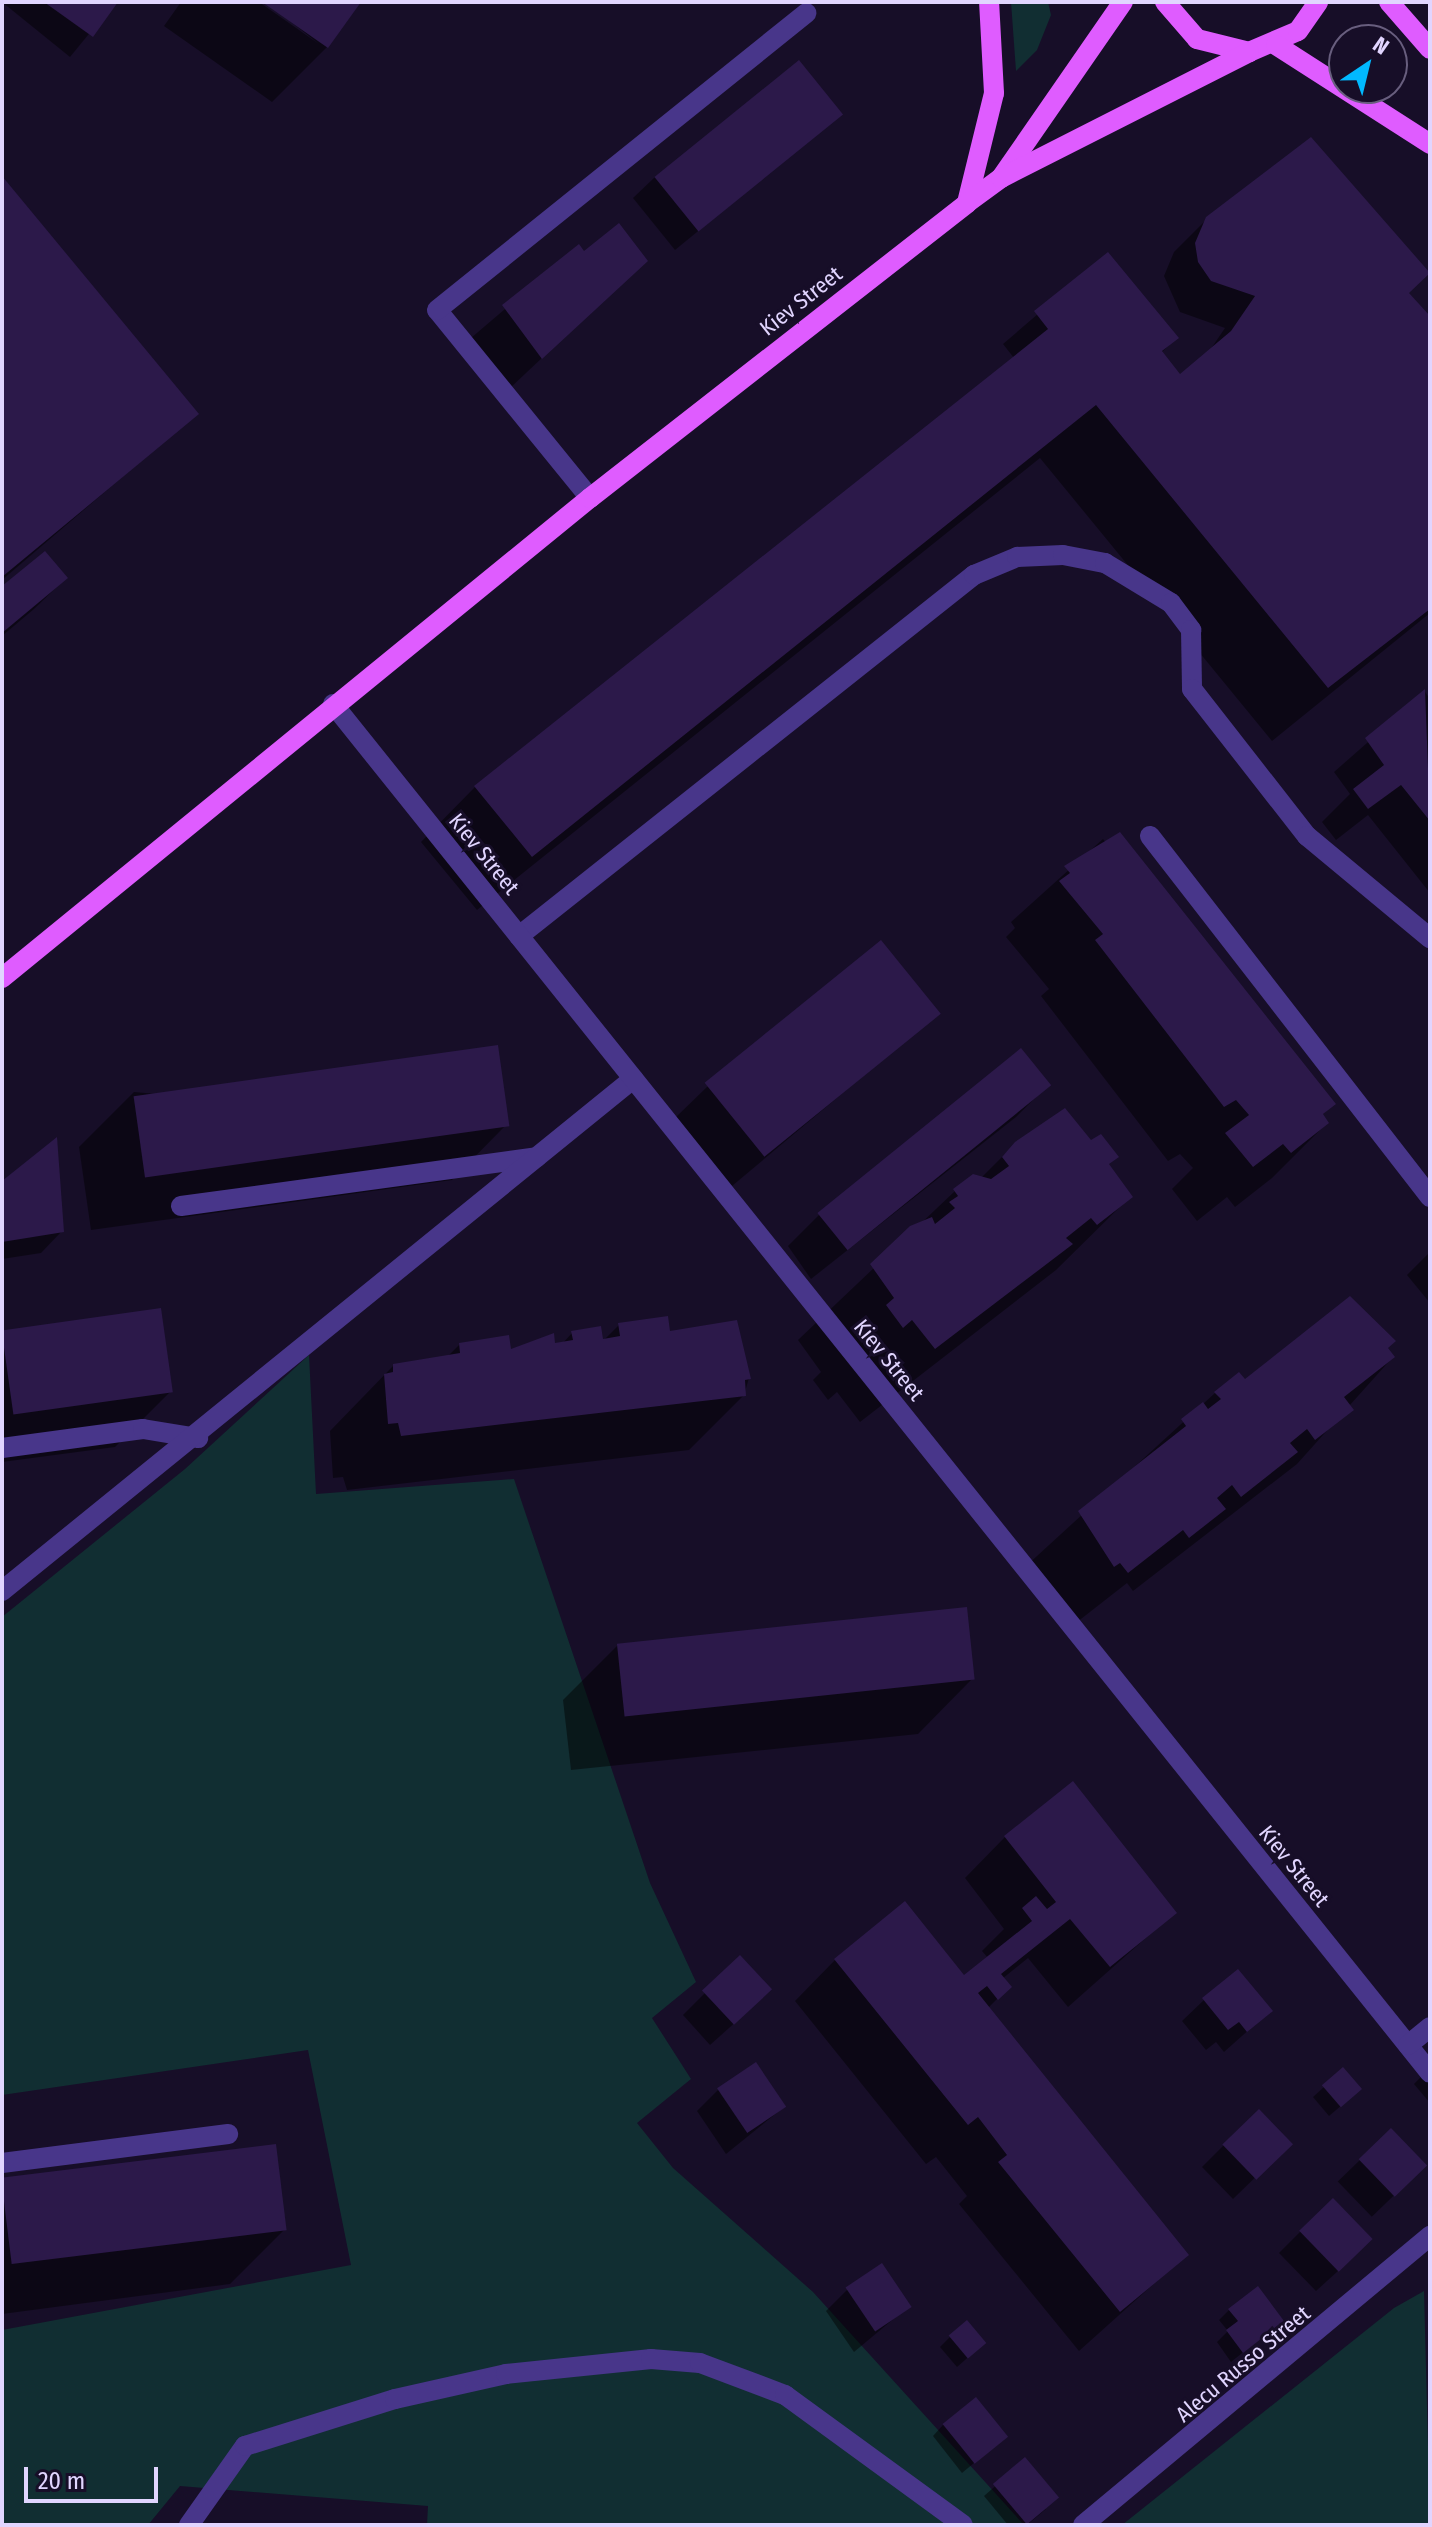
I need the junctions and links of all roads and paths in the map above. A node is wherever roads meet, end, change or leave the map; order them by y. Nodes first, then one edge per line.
1 (989, 2) edge
2 (1123, 2) edge
3 (1148, 2) edge
4 (1165, 2) edge
5 (1389, 2) edge
6 (1318, 4) edge
7 (806, 13) dead end
8 (1176, 21) junction
9 (1276, 45) junction
10 (1430, 49) edge
11 (1249, 52) junction
12 (1430, 144) edge
13 (1001, 178) junction
14 (967, 203) junction
15 (590, 498) junction
16 (333, 704) junction
17 (1150, 836) dead end
18 (519, 936) junction
19 (1430, 938) edge
20 (2, 978) edge
21 (633, 1079) junction
22 (537, 1157) junction
23 (1430, 1197) edge
24 (181, 1206) dead end
25 (198, 1438) junction
26 (2, 1448) edge
27 (2, 1591) edge
28 (1430, 2027) edge
29 (1408, 2045) junction
30 (1430, 2073) edge
31 (228, 2134) dead end
32 (2, 2163) edge
33 (1430, 2236) edge
34 (189, 2525) edge
35 (963, 2525) edge
36 (1083, 2525) edge

1 - 14 main road
2 - 13 main road, Kiev Street
3 - 8 main road
4 - 8 main road
5 - 10 main road
6 - 9 main road
7 - 15 street
8 - 11 main road
9 - 11 main road, Kiev Street
9 - 12 main road
11 - 13 main road, Kiev Street
13 - 14 main road, Kiev Street
14 - 15 main road, Kiev Street
15 - 16 main road, Kiev Street
16 - 18 street, Kiev Street
16 - 20 main road, Kiev Street
17 - 23 street
18 - 19 street
18 - 21 street, Kiev Street
21 - 22 street
21 - 29 street, Kiev Street
22 - 24 street
22 - 25 street
25 - 26 street
25 - 27 street
28 - 29 street
29 - 30 street
31 - 32 street
33 - 36 street, Alecu Russo Street
34 - 35 street

